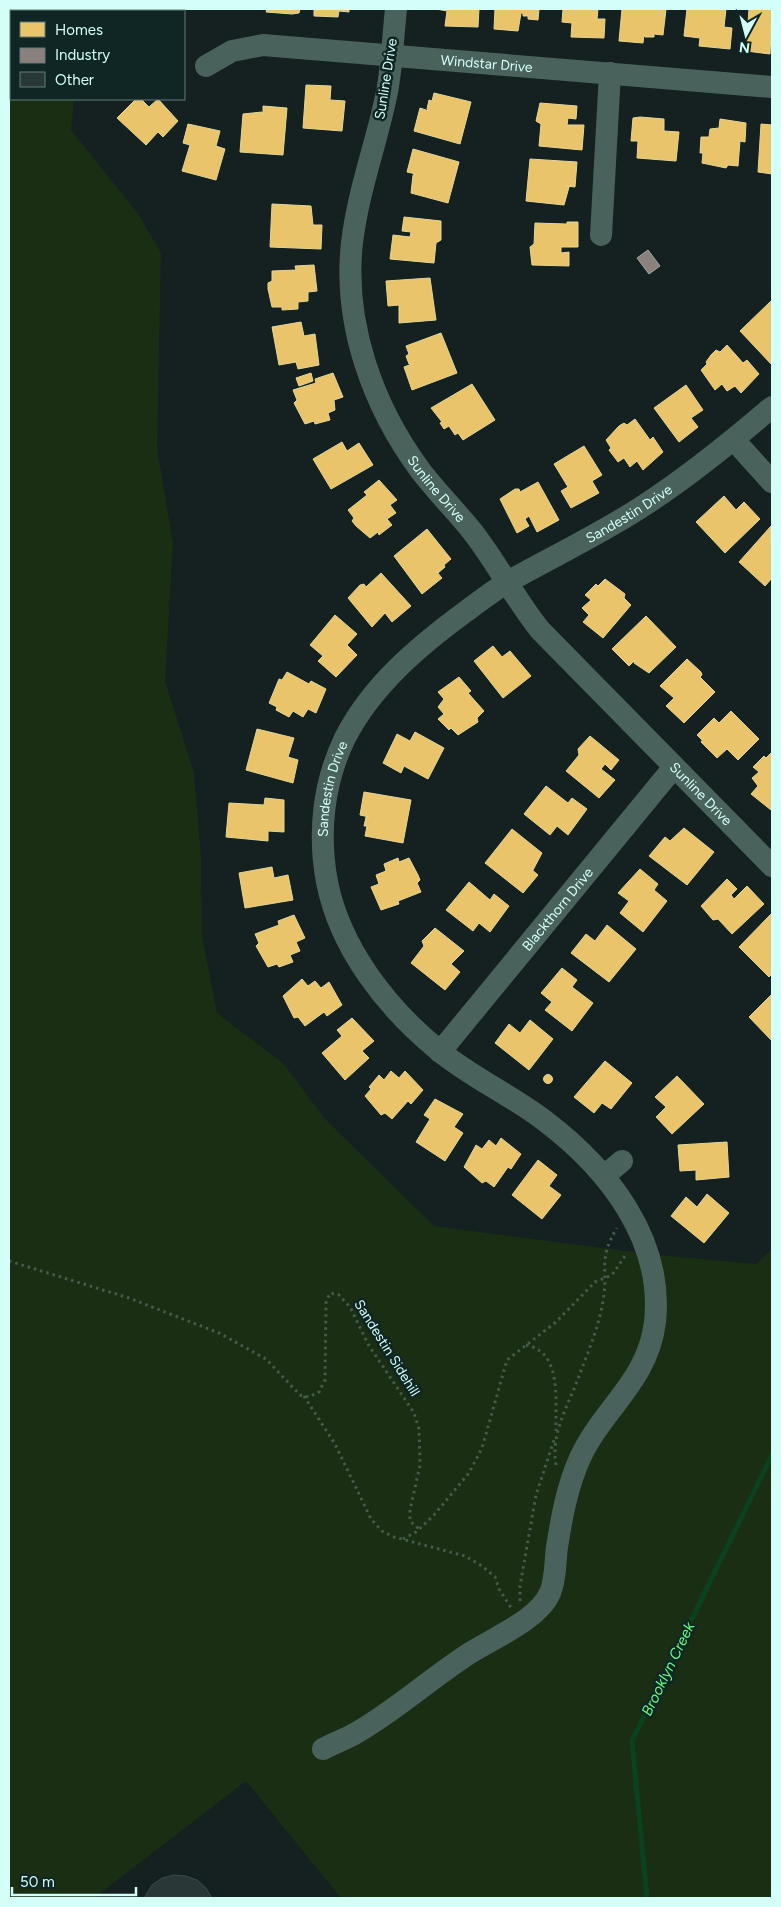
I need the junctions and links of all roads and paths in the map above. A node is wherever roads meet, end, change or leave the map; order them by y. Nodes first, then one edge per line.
1 (396, 9) edge
2 (392, 55) junction
3 (206, 66) dead end
4 (610, 73) junction
5 (772, 87) edge
6 (601, 235) dead end
7 (772, 407) edge
8 (734, 440) junction
9 (772, 482) edge
10 (506, 582) junction
11 (674, 767) junction
12 (772, 866) edge
13 (440, 1052) junction
14 (622, 1161) dead end
15 (604, 1176) junction
16 (629, 1212) junction
17 (645, 1245) junction
18 (9, 1262) edge
19 (604, 1279) junction
20 (526, 1346) junction
21 (304, 1396) junction
22 (556, 1432) junction
23 (557, 1472) dead end
24 (420, 1529) junction
25 (403, 1539) junction
26 (520, 1622) junction
27 (324, 1749) dead end

1 - 2 street, Sunline Drive
2 - 3 street, Windstar Drive
2 - 4 street, Windstar Drive
2 - 10 street, Sunline Drive
4 - 5 street, Windstar Drive
4 - 6 street
7 - 8 street, Sandestin Drive
8 - 9 street
8 - 10 street, Sandestin Drive
10 - 11 street, Sunline Drive
10 - 13 street, Sandestin Drive
11 - 12 street, Sunline Drive
11 - 13 street, Blackthorn Drive
13 - 15 street, Sandestin Drive
14 - 15 street
15 - 16 street, Sandestin Drive
16 - 17 street, Sandestin Drive
16 - 19 path
17 - 19 path
17 - 26 street, Sandestin Drive
18 - 21 path
19 - 20 path
19 - 22 path
20 - 22 path
20 - 24 path
21 - 24 path, Sandestin Sidehill
21 - 25 path
22 - 23 path
22 - 26 path
24 - 25 path
25 - 26 path
26 - 27 street, Sandestin Drive

